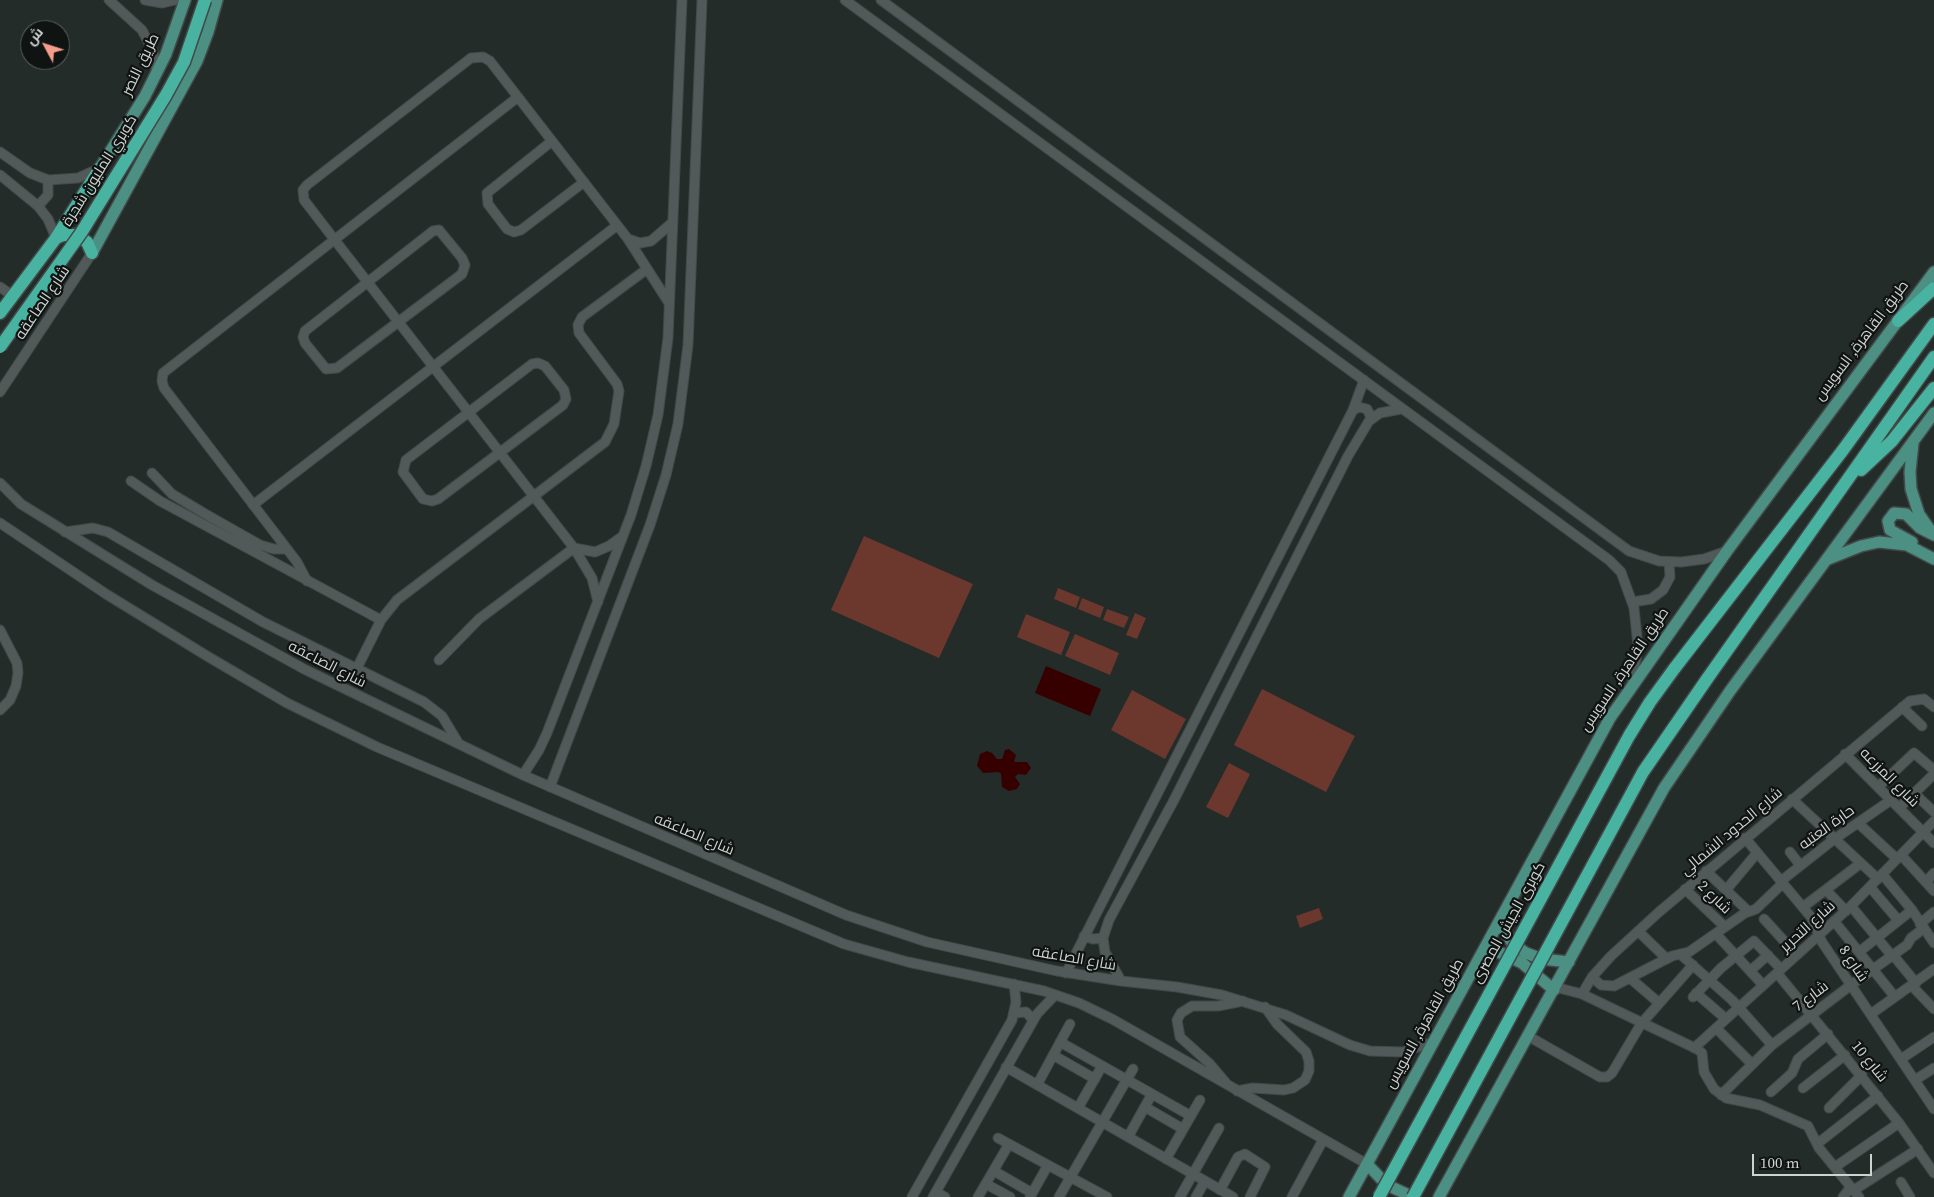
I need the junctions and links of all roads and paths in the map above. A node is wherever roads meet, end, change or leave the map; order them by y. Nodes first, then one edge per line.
1 (109, 0) edge
2 (145, 0) edge
3 (176, 0) edge
4 (185, 0) edge
5 (205, 0) edge
6 (217, 0) edge
7 (682, 0) edge
8 (702, 0) edge
9 (846, 0) edge
10 (881, 0) edge
11 (157, 74) junction
12 (518, 97) junction
13 (552, 141) junction
14 (0, 152) edge
15 (100, 168) junction
16 (0, 176) edge
17 (48, 180) junction
18 (584, 182) junction
19 (38, 206) junction
20 (673, 222) junction
21 (615, 227) dead end
22 (56, 238) junction
23 (334, 239) junction
24 (628, 239) junction
25 (92, 254) junction
26 (647, 268) junction
27 (1934, 272) edge
28 (367, 282) junction
29 (0, 286) edge
30 (1934, 288) edge
31 (13, 296) junction
32 (669, 303) junction
33 (0, 314) edge
34 (1898, 321) junction
35 (398, 322) junction
36 (1934, 324) edge
37 (0, 347) edge
38 (1934, 357) edge
39 (433, 367) junction
40 (1364, 380) junction
41 (1934, 388) edge
42 (0, 392) edge
43 (1401, 409) junction
44 (1353, 410) junction
45 (468, 412) junction
46 (1934, 413) edge
47 (1369, 421) junction
48 (1914, 442) junction
49 (500, 452) junction
50 (152, 473) dead end
51 (1851, 477) junction
52 (131, 481) dead end
53 (0, 483) edge
54 (534, 497) junction
55 (253, 505) junction
56 (0, 523) edge
57 (65, 532) junction
58 (1934, 535) edge
59 (623, 536) junction
60 (574, 548) junction
61 (286, 549) junction
62 (1727, 551) junction
63 (1924, 552) junction
64 (1934, 559) edge
65 (1824, 561) junction
66 (1669, 562) junction
67 (307, 581) junction
68 (598, 602) junction
69 (1632, 602) junction
70 (381, 620) junction
71 (0, 630) edge
72 (439, 660) dead end
73 (356, 670) junction
74 (1632, 686) junction
75 (1933, 704) edge
76 (1902, 707) junction
77 (0, 710) edge
78 (1922, 726) dead end
79 (459, 745) junction
80 (1845, 754) junction
81 (1934, 770) edge
82 (1934, 774) edge
83 (523, 775) junction
84 (550, 787) junction
85 (1878, 787) junction
86 (1914, 793) junction
87 (1792, 799) junction
88 (1891, 800) junction
89 (1899, 808) junction
90 (1934, 812) edge
91 (1934, 821) edge
92 (1858, 823) junction
93 (1923, 832) junction
94 (1745, 838) junction
95 (1835, 839) junction
96 (1934, 843) edge
97 (1790, 852) dead end
98 (1757, 853) junction
99 (1899, 857) junction
100 (1861, 863) junction
101 (1800, 865) junction
102 (1706, 871) junction
103 (1934, 874) edge
104 (1880, 876) junction
105 (1782, 882) junction
106 (1926, 882) junction
107 (1870, 887) junction
108 (1685, 889) junction
109 (1726, 890) junction
110 (1827, 891) junction
111 (1934, 891) edge
112 (1803, 907) junction
113 (1848, 909) junction
114 (1912, 910) junction
115 (1748, 911) junction
116 (1934, 912) edge
117 (1764, 919) dead end
118 (1898, 920) junction
119 (1834, 921) junction
120 (1498, 923) junction
121 (1922, 927) junction
122 (1725, 928) junction
123 (1638, 931) junction
124 (1716, 934) junction
125 (1819, 935) junction
126 (1084, 936) junction
127 (1876, 937) junction
128 (1103, 938) junction
129 (1934, 943) edge
130 (1485, 949) junction
131 (1858, 952) junction
132 (1680, 954) junction
133 (1736, 955) junction
134 (1768, 955) junction
135 (1797, 955) junction
136 (1893, 955) junction
137 (1667, 959) junction
138 (1569, 962) junction
139 (1693, 965) junction
140 (1873, 969) junction
141 (1934, 969) edge
142 (1750, 971) junction
143 (1779, 971) junction
144 (1066, 973) junction
145 (1592, 977) junction
146 (1630, 978) junction
147 (1709, 979) junction
148 (1121, 981) junction
149 (1014, 984) junction
150 (1914, 984) junction
151 (1763, 985) junction
152 (1851, 985) junction
153 (1555, 988) junction
154 (1582, 994) junction
155 (1055, 995) junction
156 (1895, 997) junction
157 (1244, 1001) junction
158 (1660, 1003) junction
159 (1739, 1007) junction
160 (1265, 1008) junction
161 (1934, 1009) edge
162 (1014, 1013) junction
163 (1812, 1014) junction
164 (1871, 1014) junction
165 (1726, 1019) junction
166 (1033, 1020) junction
167 (1070, 1024) dead end
168 (1641, 1024) junction
169 (1716, 1028) junction
170 (1828, 1034) junction
171 (1528, 1036) junction
172 (1934, 1037) edge
173 (1060, 1042) junction
174 (1433, 1042) junction
175 (1772, 1045) junction
176 (1694, 1048) junction
177 (1053, 1055) junction
178 (1845, 1055) junction
179 (1901, 1059) junction
180 (1751, 1064) junction
181 (1102, 1066) junction
182 (1006, 1067) junction
183 (1934, 1068) edge
184 (1132, 1069) dead end
185 (1862, 1076) junction
186 (1095, 1079) junction
187 (1127, 1080) junction
188 (1915, 1080) junction
189 (1037, 1085) junction
190 (1803, 1088) dead end
191 (1233, 1089) junction
192 (1771, 1092) dead end
193 (1152, 1094) junction
194 (1721, 1095) junction
195 (1878, 1096) junction
196 (1931, 1099) edge
197 (1200, 1100) dead end
198 (1145, 1107) junction
199 (1078, 1108) junction
200 (1829, 1108) dead end
201 (1934, 1110) edge
202 (1191, 1116) junction
203 (1102, 1122) junction
204 (1899, 1122) junction
205 (1219, 1128) dead end
206 (1183, 1129) junction
207 (1128, 1137) junction
208 (998, 1138) dead end
209 (1324, 1140) junction
210 (1009, 1144) junction
211 (1817, 1144) junction
212 (1918, 1149) junction
213 (1934, 1155) edge
214 (1166, 1159) junction
215 (1925, 1160) junction
216 (1367, 1164) junction
217 (1048, 1165) junction
218 (1834, 1167) junction
219 (994, 1170) junction
220 (1934, 1173) edge
221 (1193, 1174) junction
222 (1071, 1177) junction
223 (1205, 1181) junction
224 (1901, 1182) dead end
225 (986, 1184) junction
226 (1220, 1190) junction
227 (1854, 1191) edge
228 (934, 1194) edge
229 (1031, 1195) edge
230 (1101, 1196) edge
231 (912, 1197) edge
232 (945, 1197) edge
233 (978, 1197) edge
234 (1010, 1197) edge
235 (1059, 1197) edge
236 (1180, 1197) edge
237 (1196, 1197) edge
238 (1233, 1197) edge
239 (1250, 1197) edge
240 (1292, 1197) edge
241 (1349, 1197) edge
242 (1379, 1197) edge
243 (1413, 1197) edge
244 (1439, 1197) edge
245 (1843, 1197) edge
246 (1910, 1197) edge

1 - 11 street
2 - 3 street
4 - 11 main road, طريق النصر
5 - 37 highway, كوبري المليون شجرة, bridge
6 - 25 main road
7 - 20 street
8 - 84 street
9 - 40 street
10 - 66 street
11 - 15 main road, طريق النصر
12 - 13 street
12 - 23 street
12 - 23 street
13 - 18 street
13 - 18 street
14 - 17 street
15 - 17 street
15 - 22 highway, طريق النصر
16 - 19 street
17 - 19 street
18 - 24 street
19 - 22 street
20 - 24 street
20 - 32 street
21 - 39 street
22 - 25 highway
22 - 31 highway, طريق النصر
23 - 28 street
23 - 55 street
24 - 26 street
25 - 42 street, شارع الصاعقه
26 - 32 street
26 - 54 street
27 - 34 main road, طريق القاهرة, السويس
28 - 35 street
28 - 35 street
28 - 35 street
29 - 31 street
30 - 34 highway
31 - 33 highway, طريق النصر
32 - 59 street
34 - 62 main road, طريق القاهرة, السويس
35 - 39 street
36 - 242 highway, كوبرى الجيش المصرى, bridge
38 - 51 highway
39 - 45 street
39 - 55 street
40 - 43 street
40 - 44 street
41 - 51 highway
43 - 47 street
43 - 69 street
44 - 47 street
44 - 126 street
45 - 49 street
45 - 49 street
45 - 49 street
46 - 48 main road
47 - 128 street
48 - 58 main road
48 - 65 main road
49 - 54 street
50 - 61 street
51 - 243 highway, bridge
52 - 67 street
53 - 57 street, شارع الصاعقه
54 - 60 street
54 - 70 street
55 - 61 street
56 - 149 street
57 - 73 street
57 - 79 street, شارع الصاعقه
58 - 63 main road
59 - 60 street
59 - 68 street
60 - 68 street
60 - 72 street
61 - 67 street
62 - 66 street
62 - 74 main road, طريق القاهرة, السويس
63 - 64 main road
63 - 65 main road
65 - 138 main road
66 - 69 street
67 - 70 street
68 - 83 street
69 - 74 street
70 - 73 street
71 - 77 street
73 - 79 street
74 - 120 main road, طريق القاهرة, السويس
75 - 76 street, شارع الحدود الشمالي
76 - 78 street
76 - 80 street, شارع الحدود الشمالي
79 - 83 street, شارع الصاعقه
80 - 85 street, شارع المزرعه
80 - 87 street, شارع الحدود الشمالي
81 - 85 street
82 - 86 street
83 - 84 street, شارع الصاعقه
84 - 144 street, شارع الصاعقه
85 - 88 street, شارع المزرعه
86 - 89 street
86 - 90 street
87 - 94 street, شارع الحدود الشمالي
87 - 95 street
88 - 89 street, شارع المزرعه
88 - 92 street, حارة العتبه
89 - 93 street, شارع المزرعه
91 - 93 street, شارع التحرير
92 - 95 street, حارة العتبه
92 - 99 street
93 - 96 street, شارع المزرعه
93 - 99 street, شارع التحرير
94 - 98 street, شارع 8
94 - 102 street, شارع الحدود الشمالي
95 - 100 street
95 - 101 street, حارة العتبه
97 - 101 street
98 - 105 street, شارع 8
98 - 109 street
99 - 104 street, شارع التحرير
99 - 106 street
100 - 104 street
100 - 110 street
101 - 105 street, حارة العتبه
102 - 108 street, شارع الحدود الشمالي
102 - 109 street
103 - 106 street
104 - 107 street, شارع التحرير
104 - 114 street
105 - 112 street, شارع 8
105 - 115 street, حارة العتبه
106 - 111 street
107 - 113 street, شارع التحرير
107 - 118 street
108 - 122 street, شارع 2
108 - 123 street, شارع الحدود الشمالي
109 - 115 street
110 - 112 street
110 - 113 street
112 - 125 street, شارع 8
113 - 119 street, شارع التحرير
113 - 127 street
114 - 118 street
114 - 121 street
115 - 122 street, حارة العتبه
116 - 121 street, شارع 7
117 - 135 street
118 - 127 street
119 - 125 street, شارع التحرير
119 - 131 street
120 - 130 main road, طريق القاهرة, السويس
120 - 138 main road
121 - 129 street
121 - 136 street, شارع 7
122 - 124 street, حارة العتبه
123 - 137 street
123 - 145 street, شارع الحدود الشمالي
124 - 132 street, حارة العتبه
124 - 133 street
125 - 135 street, شارع التحرير
125 - 152 street, شارع 8
126 - 128 street
126 - 144 street
127 - 131 street
127 - 136 street
128 - 148 street
130 - 153 main road
130 - 174 main road, طريق القاهرة, السويس
131 - 140 street
132 - 137 street, حارة العتبه
132 - 139 street
133 - 134 street
133 - 142 street
133 - 147 street
134 - 142 street
134 - 143 street, شارع 10
135 - 143 street, شارع التحرير
136 - 140 street, شارع 7
136 - 150 street
137 - 146 street, حارة العتبه
138 - 153 main road
139 - 147 street
139 - 158 street
140 - 152 street, شارع 7
140 - 156 street
141 - 150 street
142 - 151 street
143 - 151 street, شارع التحرير
143 - 163 street, شارع 10
144 - 148 street, شارع الصاعقه
145 - 146 street, حارة العتبه
145 - 154 street, شارع الحدود الشمالي
146 - 158 street
147 - 159 street
147 - 165 street
148 - 157 street, شارع الصاعقه
149 - 155 street
149 - 162 street
150 - 156 street
150 - 161 street
151 - 159 street, شارع التحرير
152 - 163 street, شارع 7
152 - 164 street, شارع 8
153 - 154 street
153 - 171 main road
154 - 168 street
155 - 166 street
155 - 191 street
156 - 164 street
157 - 160 street, شارع الصاعقه
157 - 191 street
158 - 168 street
159 - 165 street, شارع التحرير
159 - 175 street
160 - 174 street, شارع الصاعقه
160 - 191 street
162 - 166 street
162 - 231 street
163 - 170 street, شارع 10
163 - 175 street, شارع 7
164 - 179 street, شارع 8
165 - 169 street, شارع التحرير
166 - 182 street
167 - 173 street
168 - 171 street
168 - 176 street
169 - 176 street, شارع التحرير
169 - 180 street
170 - 178 street, شارع 10
170 - 192 street
171 - 244 main road
172 - 179 street
173 - 177 street
173 - 181 street
174 - 216 main road, طريق القاهرة, السويس
175 - 180 street, شارع 7
176 - 194 street
177 - 186 street
177 - 189 street
178 - 185 street, شارع 10
178 - 190 street
179 - 188 street, شارع 8
180 - 194 street, شارع 7
181 - 186 street
181 - 187 street
182 - 189 street
182 - 228 street
183 - 188 street
184 - 187 street
185 - 195 street, شارع 10
185 - 200 street
186 - 199 street
187 - 193 street
187 - 203 street
188 - 196 street, شارع 8
189 - 199 street
191 - 209 street
193 - 198 street
193 - 202 street
194 - 211 street
195 - 204 street, شارع 10
195 - 211 street
196 - 201 street, شارع 8
197 - 202 street
198 - 206 street
198 - 207 street
199 - 203 street
202 - 206 street
203 - 207 street
203 - 222 street
204 - 212 street, شارع 10
204 - 218 street
205 - 221 street
206 - 214 street
207 - 214 street
208 - 210 street
209 - 216 street
209 - 240 street
210 - 217 street
210 - 219 street
211 - 218 street
212 - 215 street, شارع 10
212 - 227 street
213 - 215 street
214 - 221 street
215 - 220 street, شارع 10
216 - 241 main road, طريق القاهرة, السويس
216 - 243 main road
217 - 222 street
217 - 229 street
218 - 227 street
219 - 225 street
219 - 229 street
221 - 223 street
221 - 236 street
222 - 230 street
222 - 235 street
223 - 226 street
223 - 237 street
224 - 246 street
225 - 233 street
225 - 234 street
226 - 238 street
226 - 239 street
227 - 245 street
228 - 232 street

